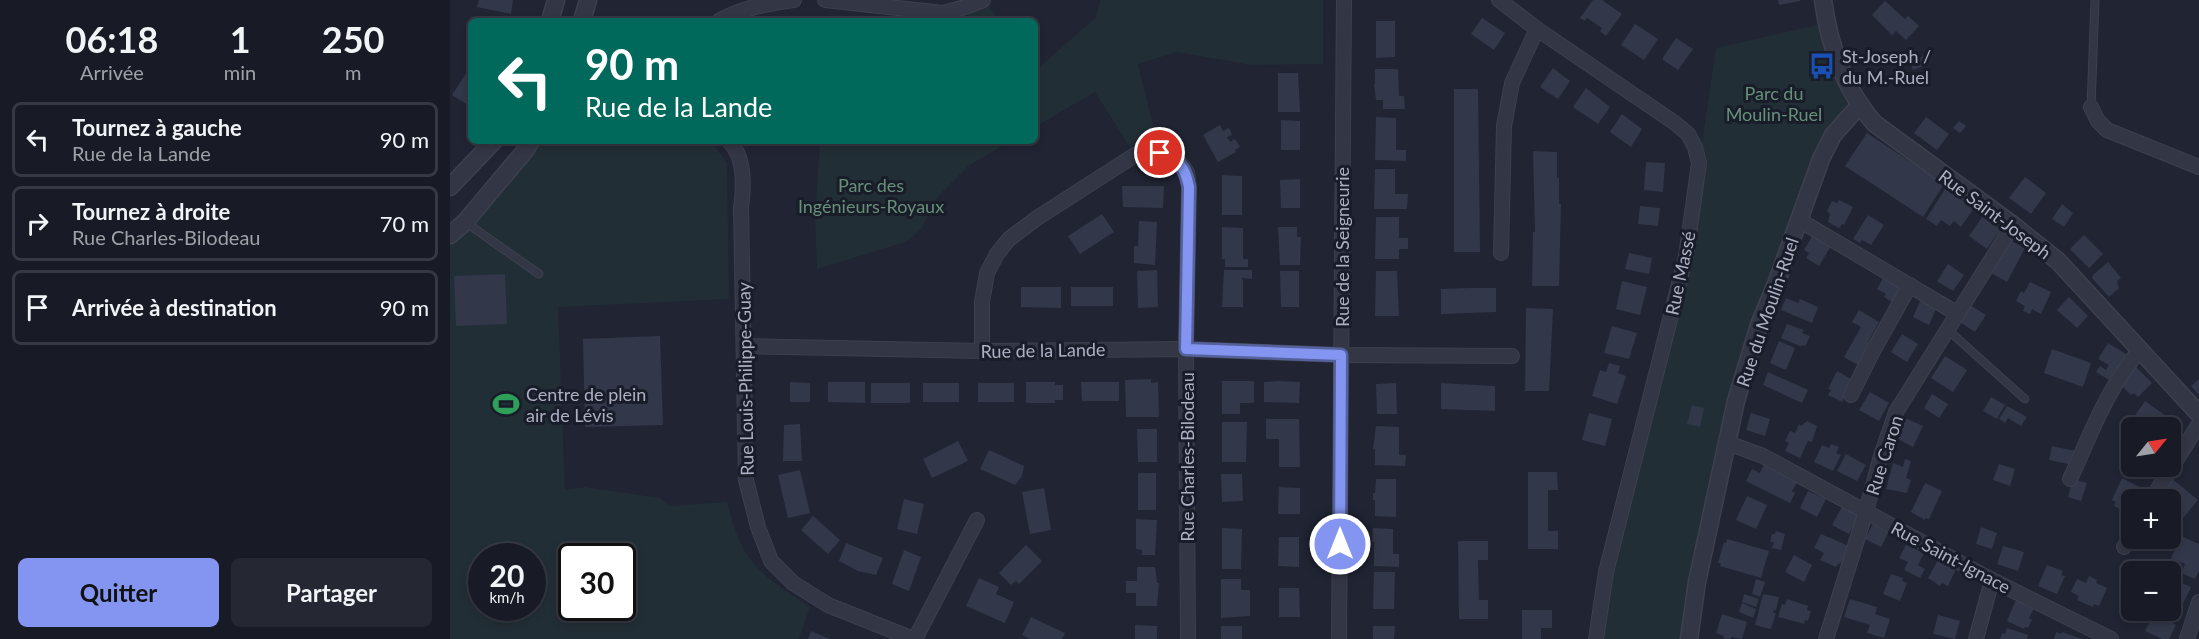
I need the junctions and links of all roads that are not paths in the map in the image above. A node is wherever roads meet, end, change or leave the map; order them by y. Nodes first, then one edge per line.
1 (556, 0) edge
2 (588, 0) edge
3 (794, 0) edge
4 (825, 0) edge
5 (983, 0) edge
6 (1344, 0) edge
7 (1498, 0) edge
8 (1823, 0) edge
9 (2095, 0) edge
10 (551, 18) edge
11 (583, 18) edge
12 (727, 18) edge
13 (1537, 29) junction
14 (1859, 106) junction
15 (2091, 107) joint
16 (491, 144) edge
17 (529, 144) edge
18 (732, 144) edge
19 (2199, 167) edge
20 (450, 188) edge
21 (1799, 219) junction
22 (465, 222) junction
23 (2013, 225) junction
24 (450, 234) edge
25 (1501, 253) dead end
26 (539, 274) dead end
27 (1910, 285) junction
28 (1958, 314) junction
29 (1948, 330) junction
30 (744, 346) junction
31 (1186, 349) junction
32 (2139, 350) junction
33 (982, 351) junction
34 (1341, 355) junction
35 (1512, 356) dead end
36 (1851, 395) dead end
37 (2025, 399) dead end
38 (2199, 414) edge
39 (2199, 424) edge
40 (1728, 443) junction
41 (2070, 479) dead end
42 (2158, 489) edge
43 (1866, 511) junction
44 (977, 520) dead end
45 (1992, 580) junction
46 (2199, 602) edge
47 (914, 639) edge
48 (1188, 639) edge
49 (1339, 639) edge
50 (1596, 639) edge
51 (1689, 639) edge
52 (1826, 639) edge
53 (1976, 639) edge
54 (2111, 639) edge
55 (2187, 639) edge

1 - 10 street
2 - 11 street
3 - 12 street
4 - 5 street
6 - 34 street, Rue de la Seigneurie
7 - 13 street, Rue Massé
8 - 14 street, Rue Saint-Joseph
9 - 15 lane
13 - 25 street
13 - 50 street, Rue Massé
14 - 21 street, Rue du Moulin-Ruel
14 - 23 street, Rue Saint-Joseph
15 - 19 street
16 - 20 street
17 - 22 street
18 - 30 street, Rue Louis-Philippe-Guay
21 - 27 street
21 - 40 street, Rue du Moulin-Ruel
22 - 24 street
22 - 26 lane
23 - 28 street, Rue Caron
23 - 32 street, Rue Saint-Joseph
27 - 28 street
27 - 36 street
28 - 29 street, Rue Caron
29 - 37 lane
29 - 43 street, Rue Caron
30 - 33 street, Rue de la Lande
30 - 47 street, Rue Louis-Philippe-Guay
31 - 33 street, Rue de la Lande
31 - 33 street, Rue Charles-Bilodeau
31 - 34 street, Rue de la Lande
31 - 48 street, Rue Charles-Bilodeau
32 - 38 street, Rue Saint-Joseph
32 - 41 street
34 - 35 street, Rue de la Lande
34 - 49 street, Rue de la Seigneurie
39 - 42 street
40 - 43 street, Rue Saint-Ignace
40 - 51 street, Rue du Moulin-Ruel
43 - 45 street, Rue Saint-Ignace
43 - 52 street, Rue Caron
44 - 47 street
45 - 53 street
45 - 54 street, Rue Saint-Ignace
46 - 55 street

